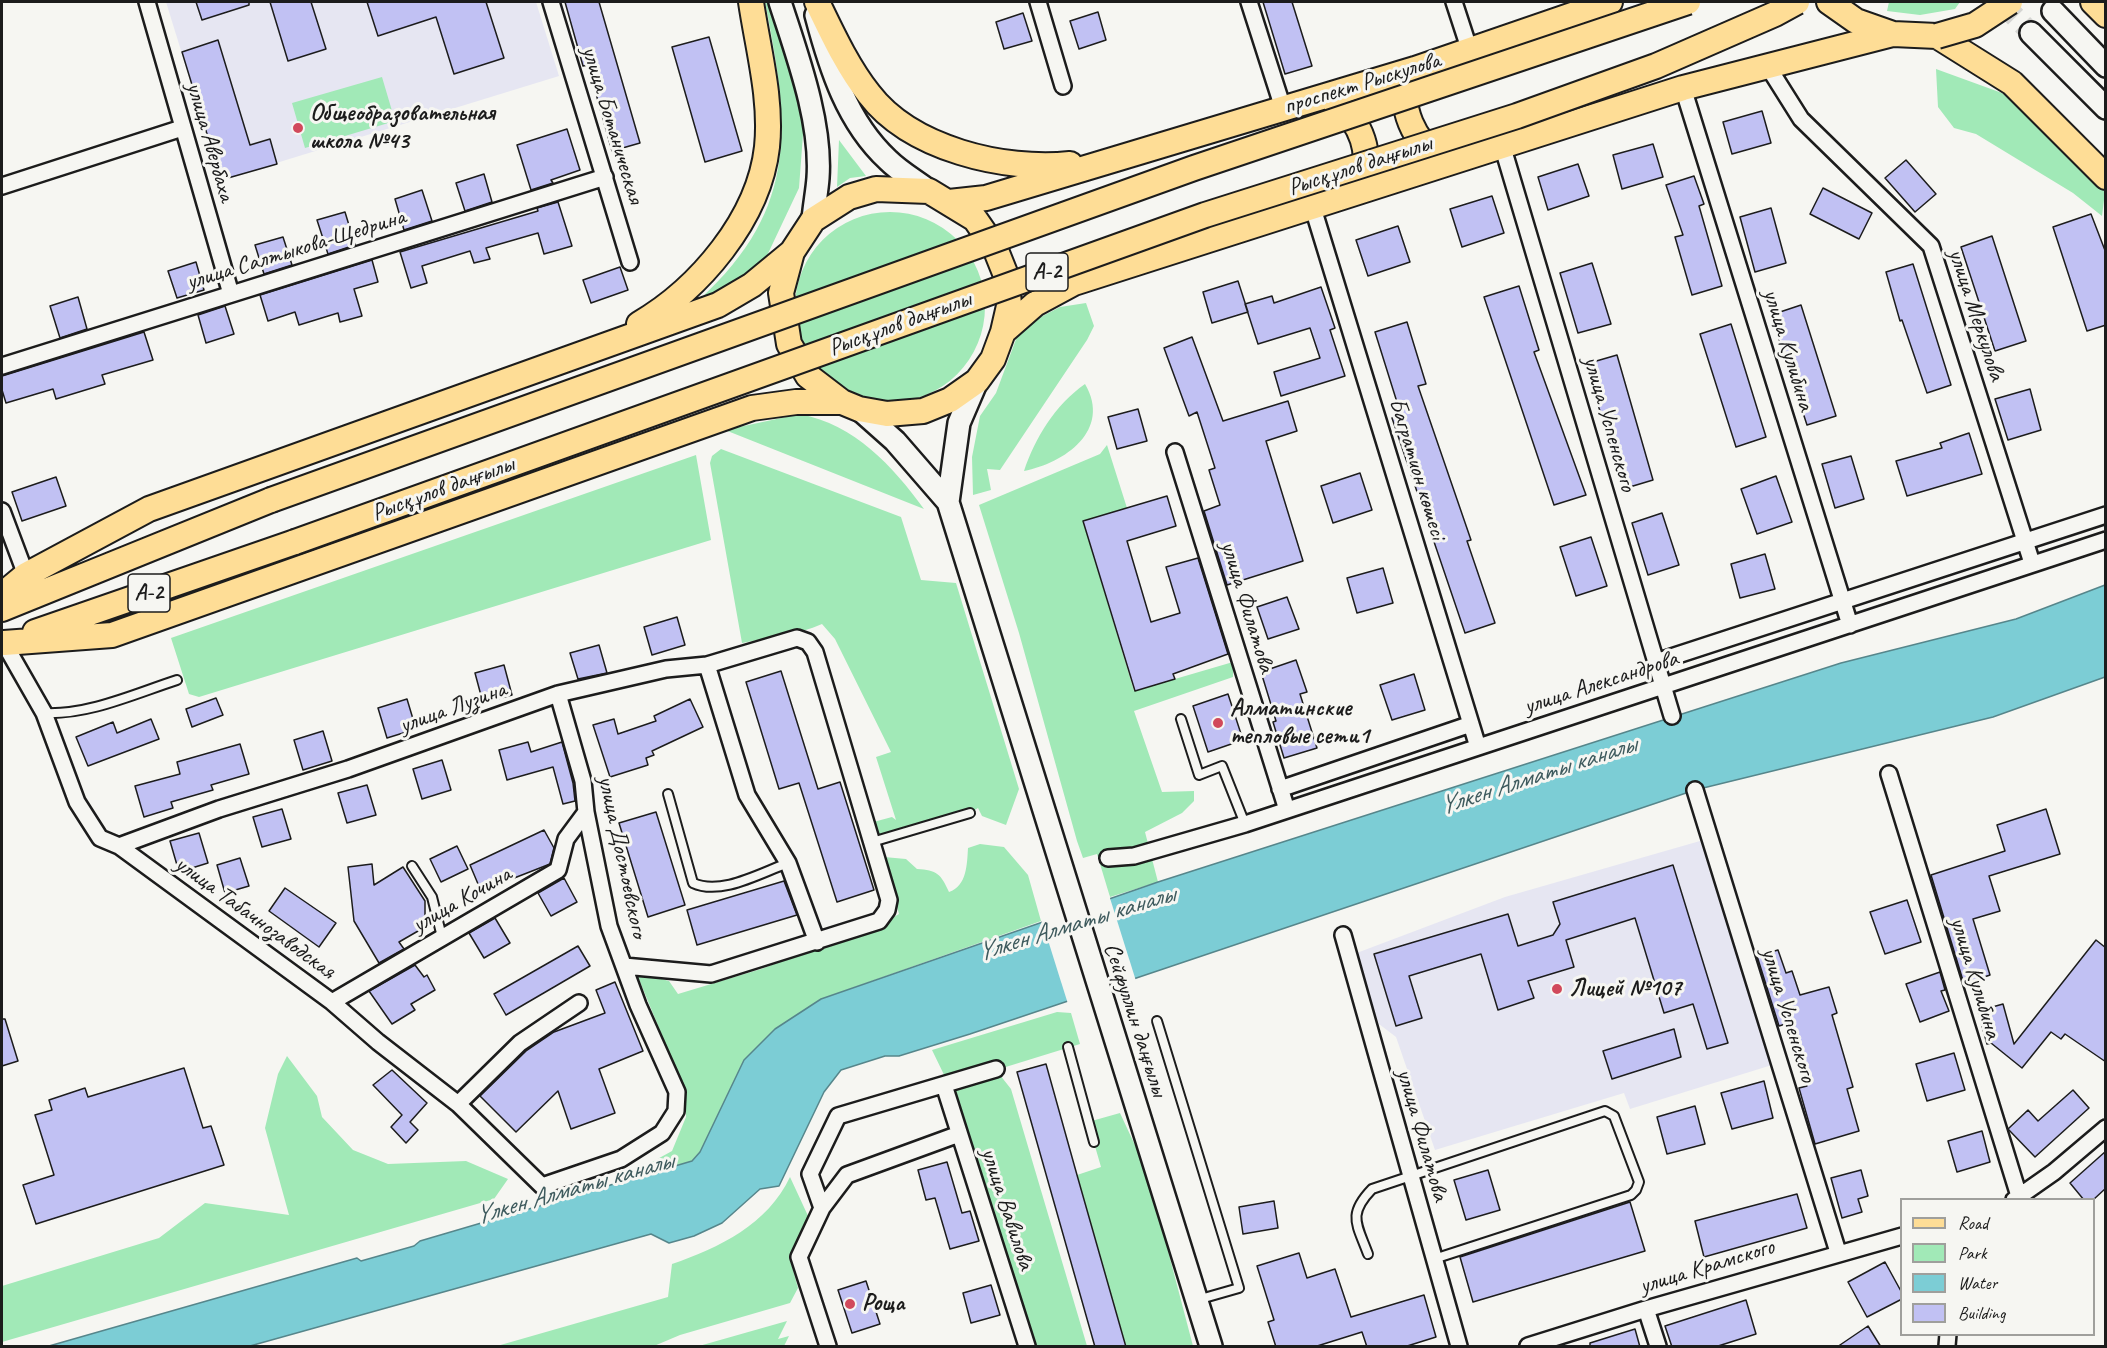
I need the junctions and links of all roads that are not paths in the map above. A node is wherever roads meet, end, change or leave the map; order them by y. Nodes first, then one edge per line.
1 (147, 2) edge
2 (551, 2) edge
3 (751, 2) edge
4 (780, 2) edge
5 (812, 2) edge
6 (817, 2) edge
7 (1038, 2) edge
8 (1249, 2) edge
9 (1454, 2) edge
10 (1610, 2) edge
11 (1688, 2) edge
12 (1797, 2) edge
13 (1829, 2) edge
14 (2010, 2) edge
15 (2093, 2) edge
16 (2053, 11) dead end
17 (2106, 15) edge
18 (2031, 33) tunnel mouth
19 (1893, 34) junction
20 (1937, 36) junction
21 (1470, 51) junction
22 (1767, 65) junction
23 (2106, 66) edge
24 (1415, 69) junction
25 (1064, 86) dead end
26 (1683, 88) junction
27 (1319, 99) junction
28 (1283, 108) junction
29 (2106, 108) edge
30 (182, 128) junction
31 (1502, 145) junction
32 (1111, 159) junction
33 (1449, 163) junction
34 (605, 177) junction
35 (2106, 177) edge
36 (2, 186) edge
37 (1357, 191) junction
38 (939, 196) junction
39 (1312, 205) junction
40 (813, 220) junction
41 (792, 252) junction
42 (630, 262) dead end
43 (231, 294) junction
44 (1003, 332) junction
45 (598, 348) junction
46 (2, 366) edge
47 (977, 381) junction
48 (850, 406) junction
49 (1175, 452) dead end
50 (948, 502) junction
51 (2, 511) edge
52 (2106, 515) edge
53 (2106, 540) edge
54 (2026, 542) junction
55 (2032, 563) junction
56 (26, 575) junction
57 (2, 595) edge
58 (1843, 603) junction
59 (2, 609) edge
60 (1850, 625) junction
61 (3, 643) edge
62 (1656, 662) junction
63 (707, 665) junction
64 (177, 680) dead end
65 (1663, 687) junction
66 (558, 694) junction
67 (44, 713) junction
68 (1672, 716) dead end
69 (1181, 719) dead end
70 (1471, 724) junction
71 (1478, 747) junction
72 (1889, 774) dead end
73 (1280, 789) junction
74 (1695, 790) dead end
75 (668, 794) dead end
76 (1287, 810) junction
77 (586, 812) junction
78 (970, 813) dead end
79 (1245, 824) junction
80 (872, 842) junction
81 (119, 846) junction
82 (1108, 858) dead end
83 (789, 863) junction
84 (412, 866) dead end
85 (1342, 935) dead end
86 (442, 937) junction
87 (818, 942) junction
88 (624, 966) junction
89 (332, 1002) junction
90 (579, 1003) dead end
91 (1157, 1021) dead end
92 (1068, 1047) dead end
93 (996, 1069) dead end
94 (944, 1085) junction
95 (458, 1104) junction
96 (2106, 1128) edge
97 (960, 1134) junction
98 (1094, 1142) dead end
99 (1410, 1175) junction
100 (542, 1186) joint
101 (2016, 1198) edge
102 (822, 1208) junction
103 (1900, 1236) edge
104 (1838, 1252) junction
105 (1368, 1254) dead end
106 (1434, 1259) junction
107 (1197, 1301) junction
108 (1646, 1309) junction
109 (828, 1347) edge
110 (1027, 1347) edge
111 (1211, 1347) edge
112 (1459, 1347) edge
113 (1528, 1347) edge
114 (1658, 1347) edge

1 - 30 street, улица Авербаха
2 - 34 street, улица Ботаническая
3 - 45 main road
4 - 40 main road
5 - 38 main road
6 - 32 main road
7 - 25 street
8 - 28 street
9 - 21 street
10 - 21 main road, проспект Рыскулова
11 - 59 main road, Рысқұлов даңғылы / A-2, bridge
12 - 61 main road, Рысқұлов даңғылы / A-2, bridge
13 - 19 main road
14 - 20 main road, bridge
15 - 17 main road
16 - 23 main road
18 - 29 main road
19 - 20 main road
19 - 22 main road
20 - 35 main road
21 - 24 main road, проспект Рыскулова
22 - 26 main road
22 - 54 street, улица Меркулова
24 - 27 main road, проспект Рыскулова
24 - 33 main road
26 - 31 main road
26 - 58 street, улица Кулибина
27 - 28 main road, проспект Рыскулова
27 - 37 main road
28 - 32 main road, проспект Рыскулова
30 - 36 street
30 - 43 street, улица Авербаха
31 - 33 main road
31 - 62 street, улица Успенского
32 - 38 main road
33 - 37 main road
34 - 42 street, улица Ботаническая
34 - 43 street, улица Салтыкова-Щедрина
37 - 39 main road
38 - 40 main road
38 - 44 main road
39 - 44 main road
39 - 70 street, Багратион көшесі
40 - 41 main road
41 - 45 main road
41 - 48 main road
43 - 46 street, улица Салтыкова-Щедрина
44 - 47 main road
45 - 56 main road
47 - 48 main road
47 - 50 main road, Сейфуллин даңғылы
48 - 50 main road, Сейфуллин даңғылы
48 - 61 main road
49 - 73 street, улица Филатова
50 - 107 main road, Сейфуллин даңғылы
51 - 56 street
52 - 54 street
53 - 55 street, улица Александрова
54 - 55 street, улица Меркулова
54 - 58 street
55 - 60 street, улица Александрова
56 - 57 main road
58 - 60 street, улица Кулибина
58 - 62 street
60 - 65 street, улица Александрова
61 - 67 street, улица Табачнозаводская
62 - 65 street, улица Успенского
63 - 66 street, улица Лузина
63 - 80 street, улица Лузина
63 - 83 street
64 - 67 lane
65 - 68 street, улица Успенского
65 - 71 street, улица Александрова
66 - 77 street, улица Достоевского
66 - 81 street, улица Лузина
67 - 81 street, улица Табачнозаводская
69 - 79 lane
70 - 71 street, Багратион көшесі
70 - 73 street
71 - 76 street, улица Александрова
72 - 101 street, улица Кулибина
73 - 76 street, улица Филатова
74 - 104 street, улица Успенского
75 - 83 lane
76 - 79 street, улица Александрова
77 - 86 street, улица Кочина
77 - 88 street, улица Достоевского
78 - 80 lane
79 - 82 street, улица Александрова
80 - 87 street
81 - 89 street, улица Табачнозаводская
83 - 87 street
84 - 86 lane
85 - 99 street, улица Филатова
86 - 89 street, улица Кочина
87 - 88 street
88 - 100 street, улица Достоевского
89 - 95 street, улица Табачнозаводская
90 - 95 street
91 - 107 lane
92 - 98 lane
93 - 94 street
94 - 97 street, улица Вавилова
94 - 102 street
95 - 100 street, улица Табачнозаводская
96 - 101 street
97 - 102 street
97 - 110 street, улица Вавилова
99 - 105 lane
99 - 106 street, улица Филатова
99 - 106 lane
102 - 109 street
103 - 104 street, улица Крамского
104 - 108 street, улица Крамского
106 - 112 street, улица Филатова
107 - 111 main road, Сейфуллин даңғылы
108 - 113 street, улица Крамского
108 - 114 street

